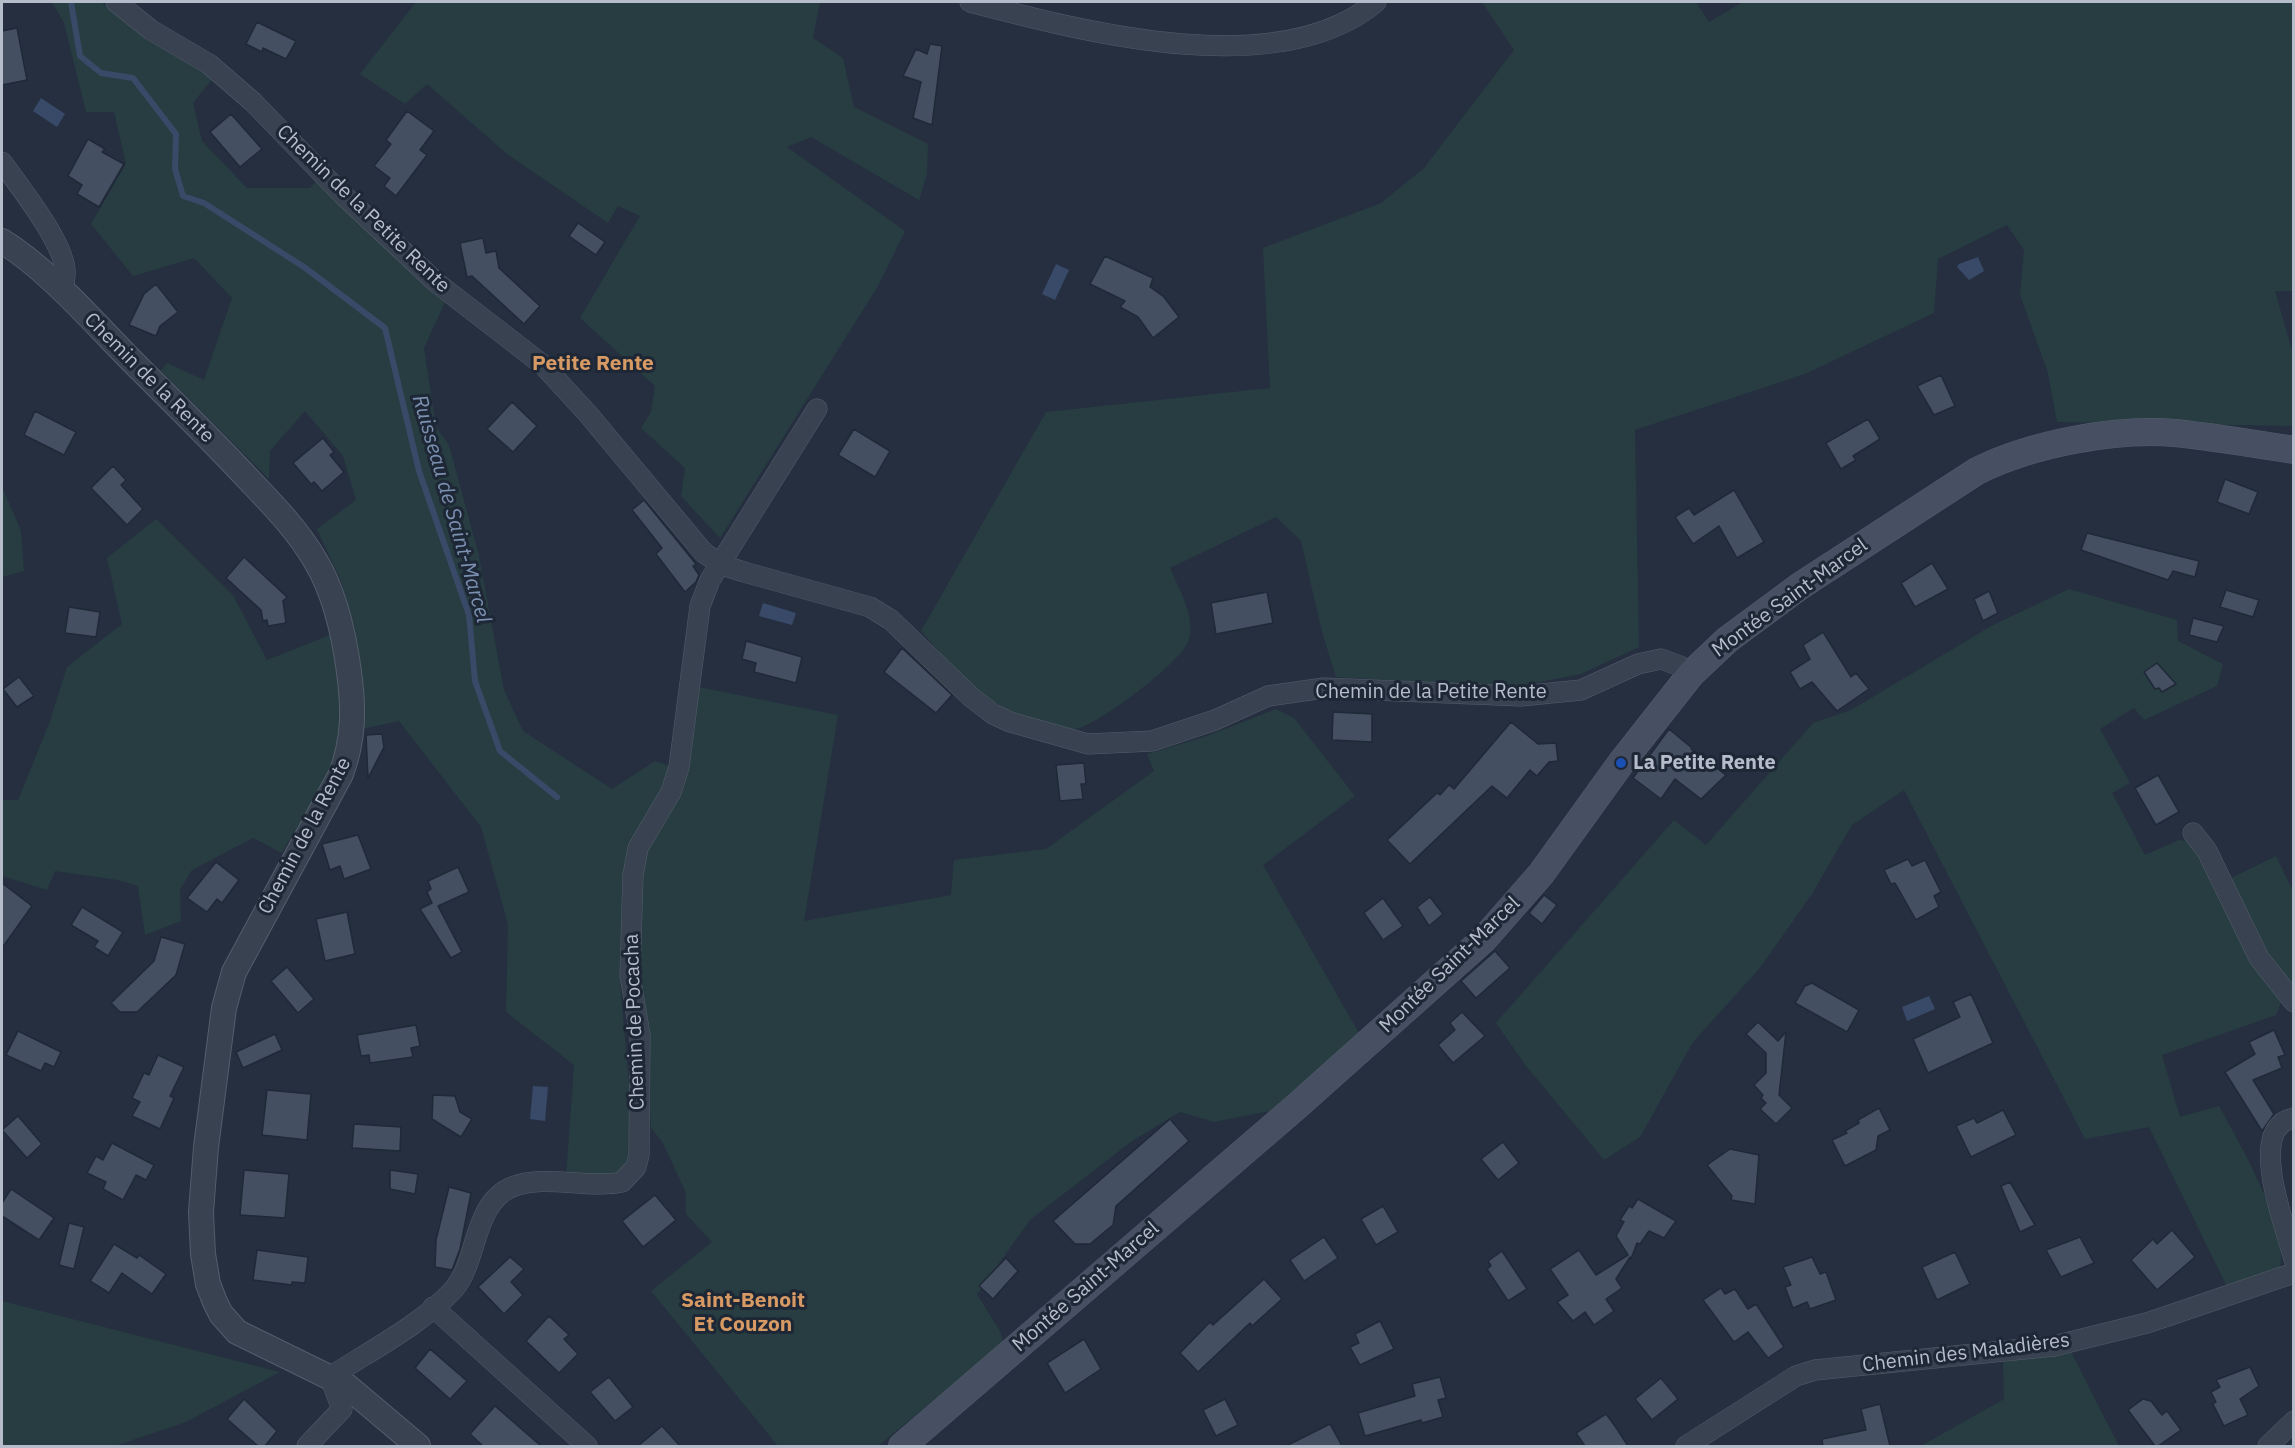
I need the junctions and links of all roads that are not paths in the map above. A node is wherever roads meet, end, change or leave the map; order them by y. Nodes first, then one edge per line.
1 (116, 2) edge
2 (970, 2) edge
3 (1376, 2) edge
4 (2, 162) edge
5 (2, 241) edge
6 (63, 293) junction
7 (817, 409) dead end
8 (2294, 450) edge
9 (722, 565) junction
10 (1691, 674) junction
11 (2193, 833) dead end
12 (2294, 1002) edge
13 (2294, 1118) edge
14 (2294, 1259) edge
15 (2294, 1273) edge
16 (432, 1307) junction
17 (330, 1377) junction
18 (2294, 1421) edge
19 (583, 1445) edge
20 (308, 1446) edge
21 (418, 1446) edge
22 (902, 1446) edge
23 (1686, 1446) edge
24 (2268, 1446) edge

1 - 9 street, Chemin de la Petite Rente
2 - 3 street
4 - 6 street
5 - 6 street, Chemin de la Rente
6 - 17 street, Chemin de la Rente
7 - 9 street
8 - 10 main road, Montée Saint-Marcel
9 - 10 street, Chemin de la Petite Rente
9 - 16 street, Chemin de Pocacha
10 - 22 main road, Montée Saint-Marcel
11 - 12 street
13 - 14 street
15 - 23 street, Chemin des Maladières
16 - 17 street, Chemin de Pocacha
16 - 19 street
17 - 20 street
17 - 21 street, Chemin de la Rente
18 - 24 street

